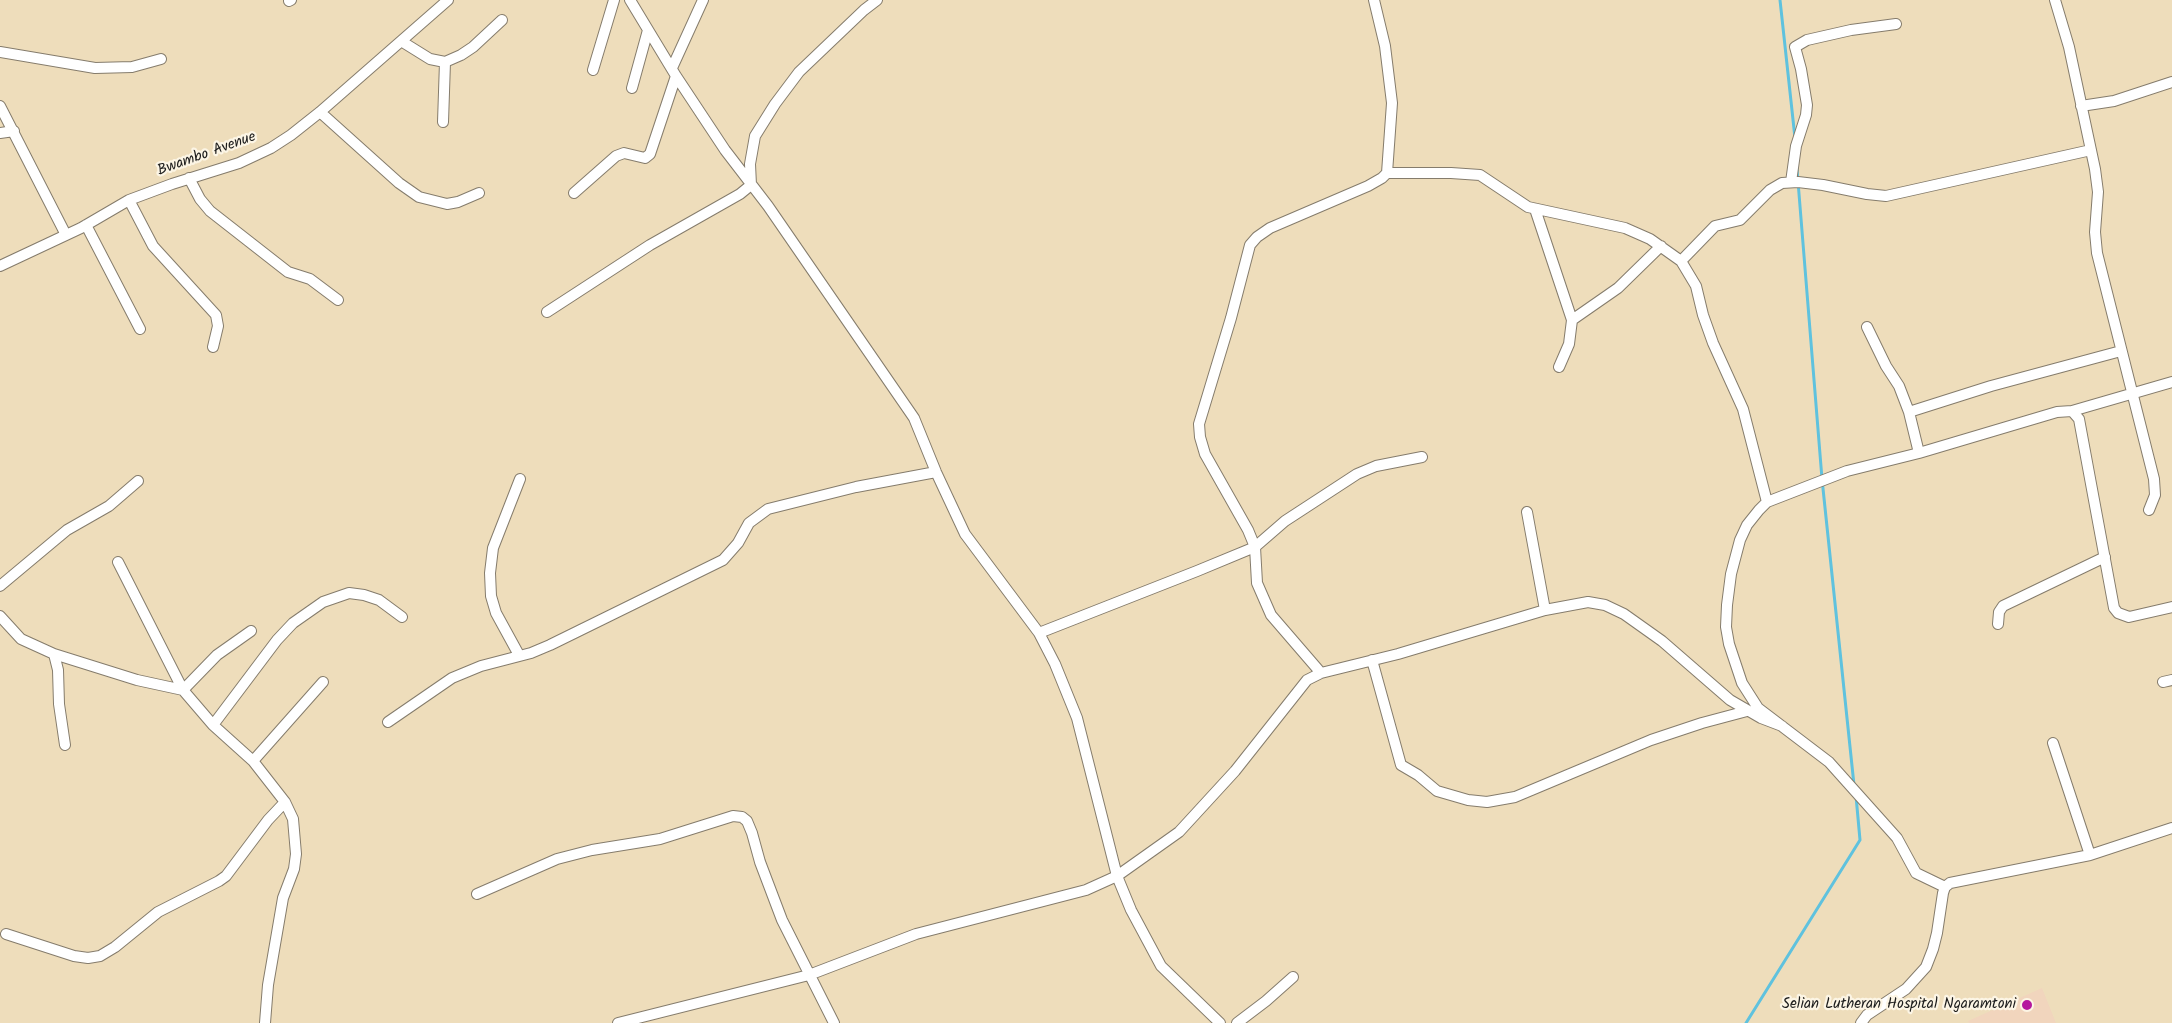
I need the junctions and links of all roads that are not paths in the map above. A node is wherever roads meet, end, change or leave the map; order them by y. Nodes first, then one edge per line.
1 (614, 0) edge
2 (630, 0) edge
3 (703, 0) edge
4 (877, 0) edge
5 (1374, 0) edge
6 (2055, 0) edge
7 (447, 1) edge
8 (502, 20) dead end
9 (1896, 24) dead end
10 (648, 30) junction
11 (401, 41) junction
12 (0, 52) edge
13 (161, 59) dead end
14 (445, 62) junction
15 (593, 70) dead end
16 (674, 72) junction
17 (2172, 82) edge
18 (632, 88) dead end
19 (0, 106) edge
20 (2081, 106) junction
21 (320, 112) junction
22 (443, 122) dead end
23 (14, 131) junction
24 (0, 133) edge
25 (2091, 150) junction
26 (1387, 173) junction
27 (189, 178) junction
28 (1791, 182) junction
29 (751, 184) junction
30 (480, 193) dead end
31 (574, 193) dead end
32 (129, 200) junction
33 (1534, 209) junction
34 (86, 225) junction
35 (66, 234) junction
36 (1661, 246) junction
37 (1681, 261) junction
38 (0, 266) edge
39 (338, 300) dead end
40 (547, 312) dead end
41 (1572, 320) junction
42 (1867, 327) dead end
43 (140, 329) dead end
44 (213, 347) dead end
45 (2120, 351) junction
46 (1559, 367) dead end
47 (2172, 382) edge
48 (2132, 394) junction
49 (1909, 412) junction
50 (2072, 412) junction
51 (1919, 453) junction
52 (1422, 457) dead end
53 (936, 472) junction
54 (520, 479) dead end
55 (138, 481) dead end
56 (1767, 502) junction
57 (2149, 510) dead end
58 (1527, 512) dead end
59 (1255, 547) junction
60 (2105, 556) junction
61 (118, 562) dead end
62 (0, 586) edge
63 (2172, 608) edge
64 (1545, 610) junction
65 (0, 616) edge
66 (402, 617) dead end
67 (1998, 624) dead end
68 (251, 631) dead end
69 (1039, 633) junction
70 (54, 654) junction
71 (519, 656) junction
72 (1372, 660) junction
73 (1321, 673) junction
74 (323, 682) dead end
75 (183, 690) junction
76 (1747, 711) junction
77 (388, 722) dead end
78 (213, 725) junction
79 (1782, 726) junction
80 (2053, 743) dead end
81 (65, 745) dead end
82 (253, 761) junction
83 (285, 802) junction
84 (2172, 828) edge
85 (2090, 855) junction
86 (1117, 876) junction
87 (1945, 887) junction
88 (477, 894) dead end
89 (6, 934) dead end
90 (809, 975) junction
91 (1294, 977) dead end
92 (1860, 1022) edge
93 (265, 1023) edge
94 (618, 1023) edge
95 (834, 1023) edge
96 (1220, 1023) edge
97 (1237, 1023) edge

1 - 15 street
2 - 10 street
3 - 16 street
4 - 29 street
5 - 26 street
6 - 20 street
7 - 11 street, Bwambo Avenue
8 - 14 street
9 - 28 street
10 - 16 street
10 - 18 street
11 - 14 street
11 - 21 street, Bwambo Avenue
12 - 13 street
14 - 22 street
16 - 29 street
16 - 31 street
17 - 20 street
19 - 23 street
20 - 25 street
21 - 27 street, Bwambo Avenue
21 - 30 street
23 - 24 street
23 - 35 street
25 - 28 street
25 - 45 street
26 - 33 street
26 - 59 street
27 - 32 street, Bwambo Avenue
27 - 39 street
28 - 37 street
29 - 40 street
29 - 53 street
32 - 34 street, Bwambo Avenue
32 - 44 street
33 - 36 street
33 - 41 street
34 - 35 street, Bwambo Avenue
34 - 43 street
35 - 38 street, Bwambo Avenue
36 - 37 street
36 - 41 street
37 - 56 street
41 - 46 street
42 - 49 street
45 - 48 street
45 - 49 street
47 - 48 street
48 - 50 street
48 - 57 street
49 - 51 street
50 - 51 street
50 - 60 street
51 - 56 street
52 - 59 street
53 - 69 street
53 - 71 street
54 - 71 street
55 - 62 street
56 - 79 street
58 - 64 street
59 - 69 street
59 - 73 street
60 - 63 street
60 - 67 street
61 - 75 street
64 - 72 street
64 - 76 street
65 - 70 street
66 - 78 street
68 - 75 street
69 - 86 street
70 - 75 street
70 - 81 street
71 - 77 street
72 - 73 street
72 - 76 street
73 - 86 street
74 - 82 street
75 - 78 street
76 - 79 street
78 - 82 street
79 - 87 street
80 - 85 street
82 - 83 street
83 - 89 street
83 - 93 street
84 - 85 street
85 - 87 street
86 - 90 street
86 - 96 street
87 - 92 street
88 - 90 street
90 - 94 street
90 - 95 street
91 - 97 street

